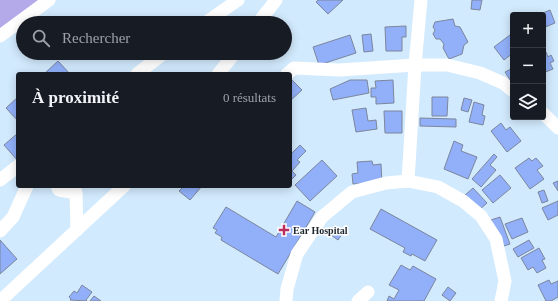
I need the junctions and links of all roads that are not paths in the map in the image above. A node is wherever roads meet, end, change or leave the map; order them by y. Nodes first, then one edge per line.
1 (49, 0) edge
2 (238, 0) edge
3 (276, 0) edge
4 (422, 0) edge
5 (27, 16) edge
6 (215, 16) edge
7 (263, 16) edge
8 (16, 24) edge
9 (0, 36) edge
10 (155, 60) edge
11 (229, 60) edge
12 (415, 65) junction
13 (140, 72) edge
14 (220, 72) edge
15 (289, 72) edge
16 (510, 89) edge
17 (546, 116) edge
18 (558, 128) edge
19 (408, 181) junction
20 (27, 188) edge
21 (58, 188) edge
22 (122, 188) edge
23 (77, 230) junction
24 (0, 231) edge
25 (368, 292) dead end
26 (0, 301) edge
27 (286, 301) edge
28 (358, 301) edge
29 (501, 301) edge

1 - 5 street
2 - 6 street
3 - 7 street
4 - 12 street
8 - 9 street
10 - 13 street
11 - 14 street
12 - 15 street
12 - 16 street
12 - 19 street
17 - 18 street
19 - 27 street
19 - 29 street
20 - 24 street
21 - 23 street
22 - 23 street
23 - 26 street
25 - 28 street

